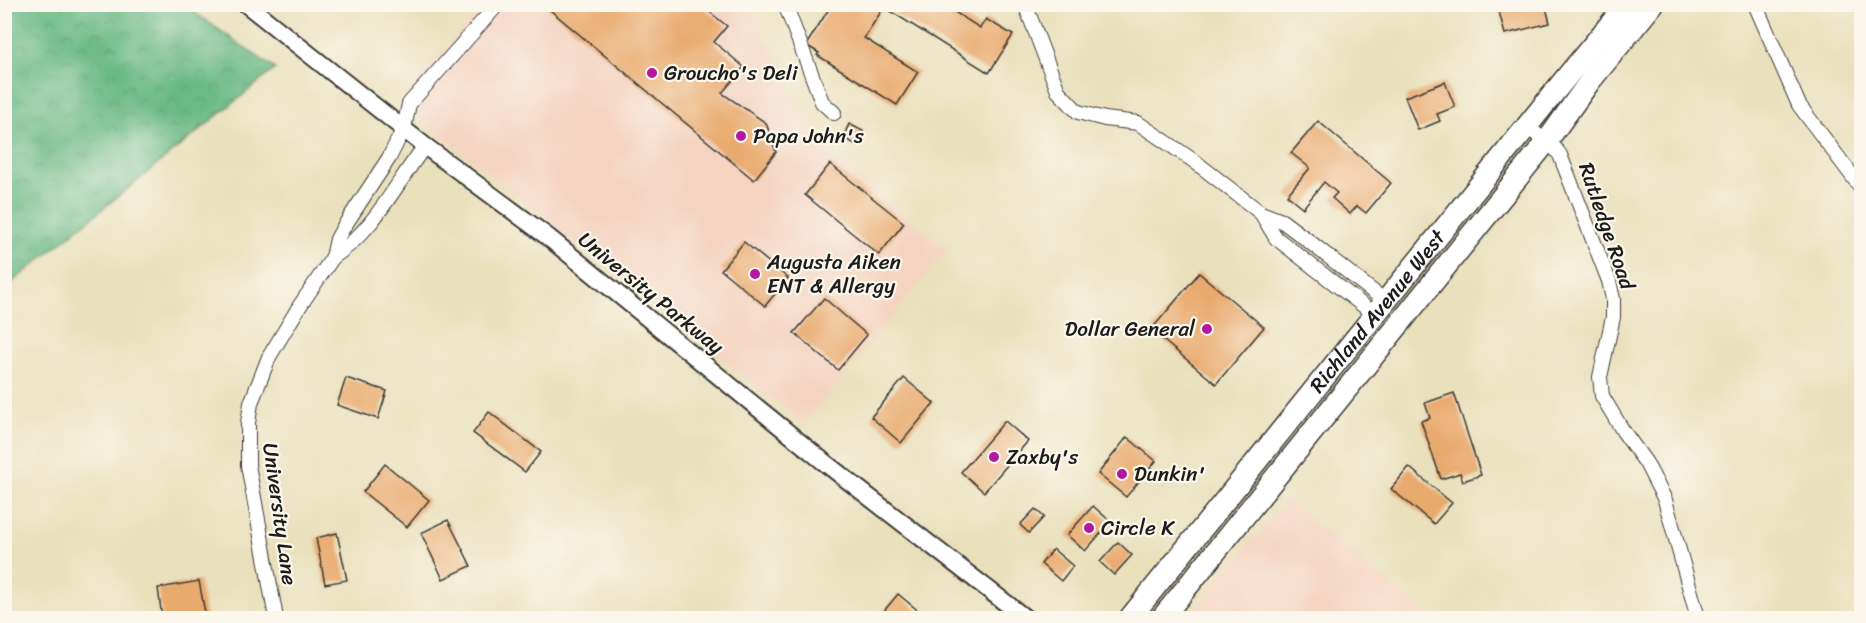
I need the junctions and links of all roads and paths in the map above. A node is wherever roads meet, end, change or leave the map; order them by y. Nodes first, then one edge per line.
1 (246, 4) edge
2 (498, 4) edge
3 (784, 4) edge
4 (1025, 4) edge
5 (1627, 4) edge
6 (1653, 4) edge
7 (1755, 4) edge
8 (834, 113) dead end
9 (1527, 127) junction
10 (404, 128) junction
11 (1547, 141) junction
12 (425, 146) junction
13 (1861, 186) edge
14 (333, 257) junction
15 (1380, 308) junction
16 (276, 618) edge
17 (1025, 618) edge
18 (1130, 618) edge
19 (1162, 618) edge
20 (1698, 618) edge

1 - 10 street, University Parkway
2 - 10 street, University Lane
3 - 8 street
4 - 15 street
5 - 9 main road, Richland Avenue West
6 - 11 main road, Richland Avenue West
7 - 13 street
9 - 11 street, Rutledge Road
9 - 15 main road, Richland Avenue West
10 - 12 street, University Parkway
10 - 14 street, University Lane
11 - 19 main road, Richland Avenue West
11 - 20 street, Rutledge Road
12 - 14 street, University Lane
12 - 17 street, University Parkway
14 - 16 street, University Lane
15 - 18 main road, Richland Avenue West

